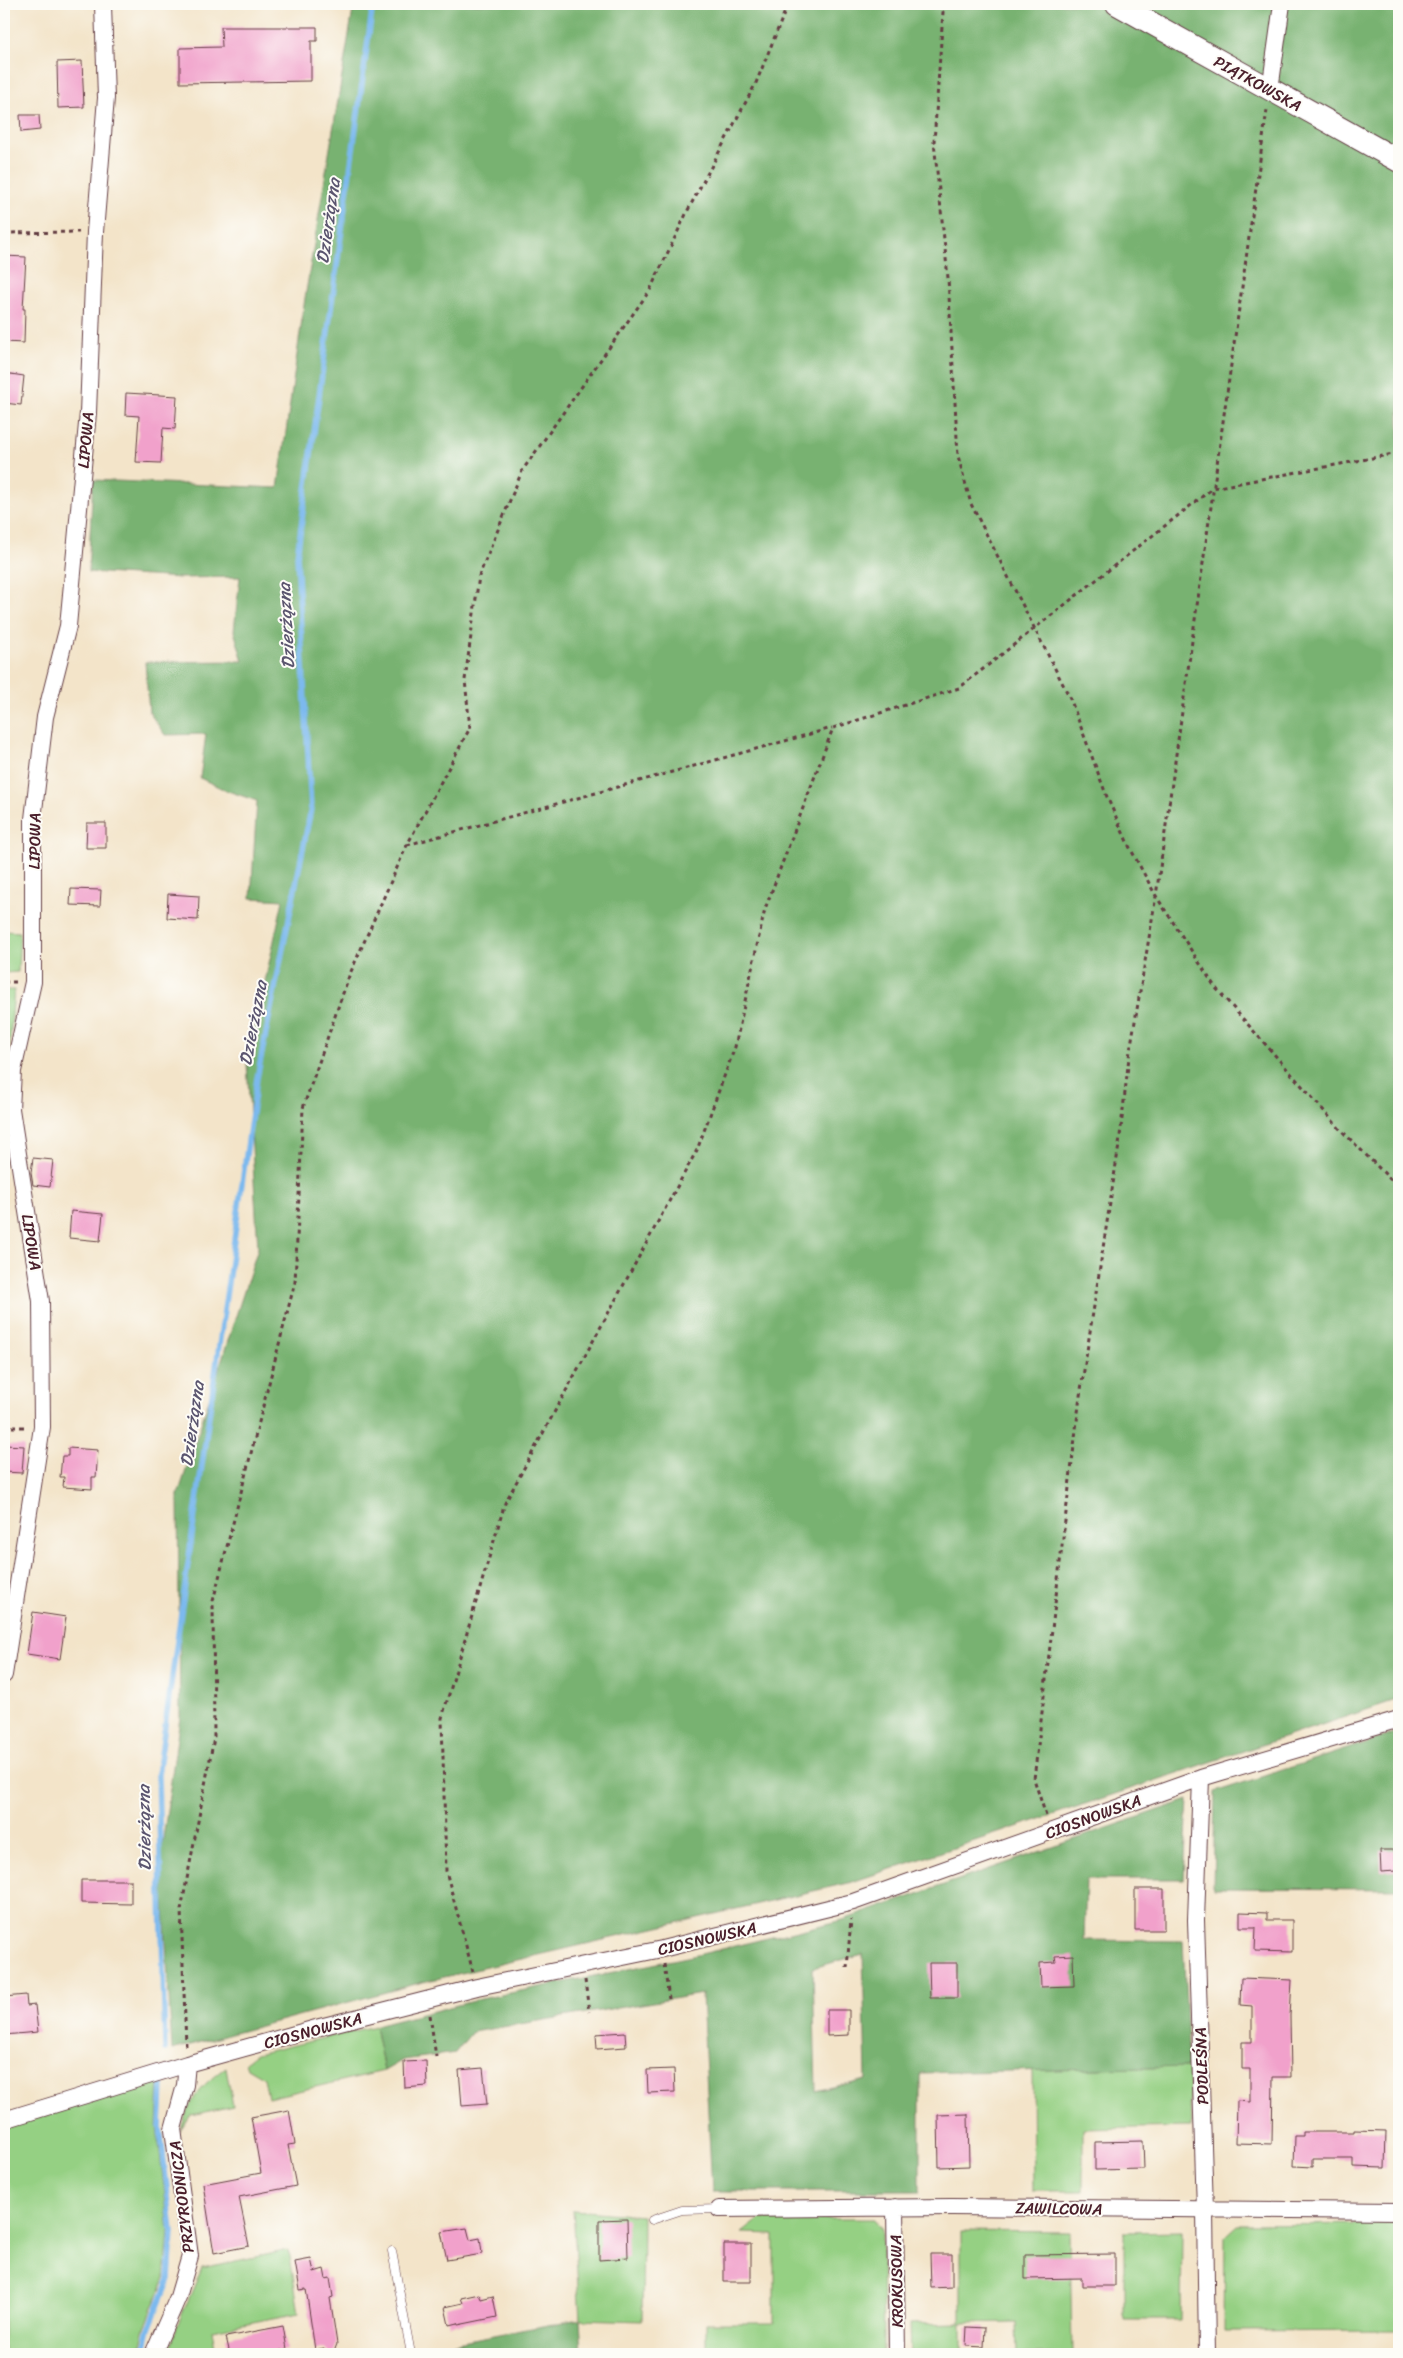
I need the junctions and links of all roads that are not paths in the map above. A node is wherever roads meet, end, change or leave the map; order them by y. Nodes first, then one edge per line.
1 (103, 4) edge
2 (1117, 4) edge
3 (1282, 4) edge
4 (1270, 90) junction
5 (1399, 161) edge
6 (4, 1675) edge
7 (1399, 1718) edge
8 (1201, 1778) junction
9 (187, 2064) junction
10 (4, 2120) edge
11 (896, 2207) junction
12 (719, 2209) joint
13 (1205, 2210) junction
14 (1399, 2211) edge
15 (652, 2220) dead end
16 (392, 2251) dead end
17 (153, 2354) edge
18 (411, 2354) edge
19 (897, 2354) edge
20 (1207, 2354) edge

1 - 6 street, LIPOWA
2 - 4 main road, PIĄTKOWSKA
3 - 4 street
4 - 5 main road, PIĄTKOWSKA
7 - 8 street, CIOSNOWSKA
8 - 9 street, CIOSNOWSKA
8 - 13 street, PODLEŚNA
9 - 10 street, CIOSNOWSKA
9 - 17 street, PRZYRODNICZA
11 - 12 street, ZAWILCOWA
11 - 13 street, ZAWILCOWA
11 - 19 street, KROKUSOWA
12 - 15 lane
13 - 14 street, ZAWILCOWA
13 - 20 street, PODLEŚNA
16 - 18 lane

